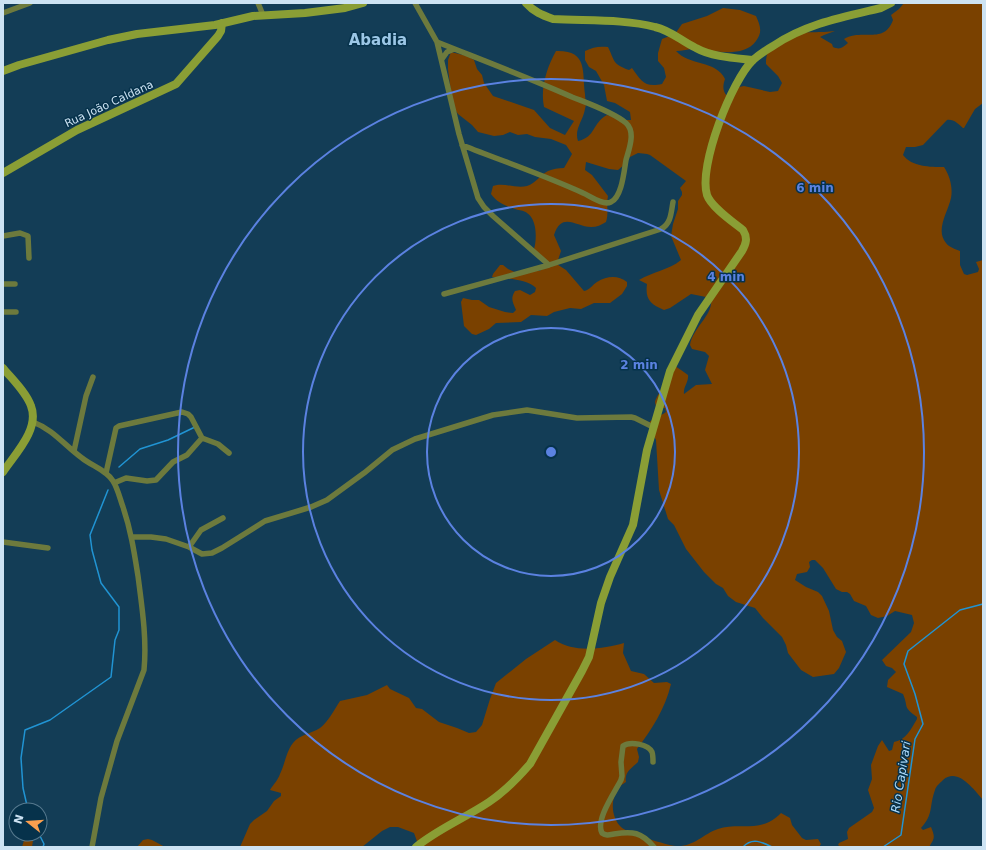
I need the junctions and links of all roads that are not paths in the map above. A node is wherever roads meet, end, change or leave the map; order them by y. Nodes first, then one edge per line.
1 (30, 3) edge
2 (258, 3) edge
3 (363, 3) edge
4 (415, 3) edge
5 (526, 3) edge
6 (891, 3) edge
7 (3, 13) edge
8 (263, 15) junction
9 (218, 24) junction
10 (437, 42) junction
11 (454, 49) junction
12 (442, 59) junction
13 (753, 60) junction
14 (3, 71) edge
15 (462, 145) junction
16 (3, 173) edge
17 (673, 202) dead end
18 (3, 236) edge
19 (29, 258) dead end
20 (549, 265) junction
21 (3, 284) edge
22 (15, 284) dead end
23 (444, 294) dead end
24 (3, 312) edge
25 (16, 312) dead end
26 (3, 368) edge
27 (93, 377) dead end
28 (33, 422) junction
29 (653, 427) junction
30 (202, 438) junction
31 (74, 451) junction
32 (229, 453) dead end
33 (3, 472) edge
34 (106, 473) junction
35 (114, 483) junction
36 (223, 518) dead end
37 (132, 537) junction
38 (3, 542) edge
39 (189, 547) junction
40 (48, 548) dead end
41 (654, 762) dead end
42 (92, 847) edge
43 (416, 847) edge
44 (654, 847) edge

1 - 7 street
2 - 8 street
3 - 8 street
4 - 10 street
5 - 13 street
6 - 13 street
8 - 9 street
9 - 14 street
9 - 16 street, Rua João Caldana
10 - 11 street
10 - 12 street
11 - 12 street
11 - 15 street
12 - 15 street
13 - 29 street
15 - 20 street
17 - 20 street
18 - 19 street
20 - 23 street
21 - 22 street
24 - 25 street
26 - 28 street
27 - 31 street
28 - 31 street
28 - 33 street
29 - 39 street
29 - 43 street
30 - 32 street
30 - 34 street
30 - 35 street
31 - 34 street
34 - 35 street
35 - 37 street
36 - 39 street
37 - 39 street
37 - 42 street
38 - 40 street
41 - 44 street

